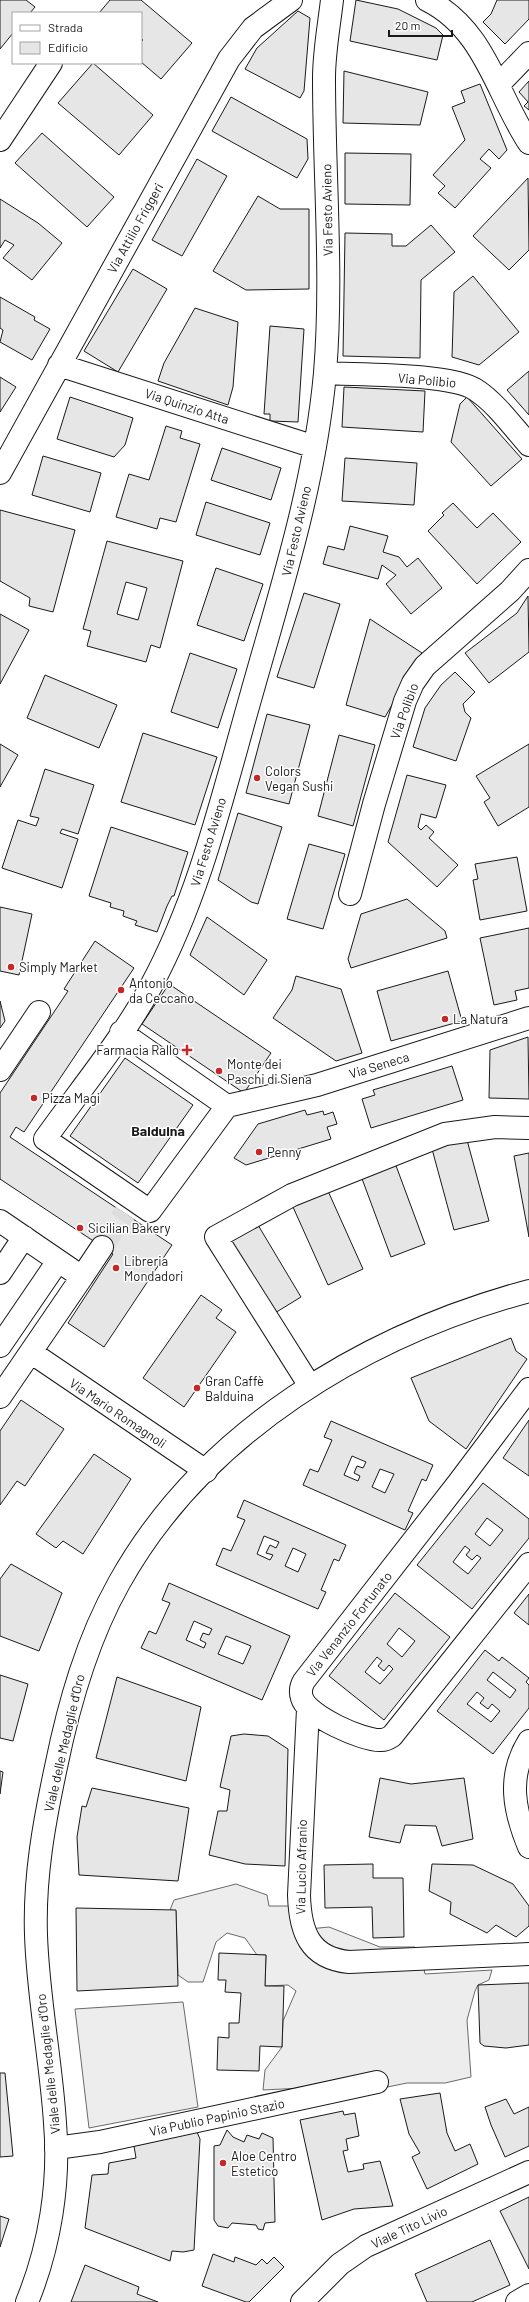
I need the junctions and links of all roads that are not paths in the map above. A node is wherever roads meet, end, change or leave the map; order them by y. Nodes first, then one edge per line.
1 (291, 0) edge
2 (332, 0) edge
3 (427, 0) edge
4 (529, 53) edge
5 (50, 64) edge
6 (498, 84) junction
7 (0, 140) edge
8 (529, 143) edge
9 (59, 365) junction
10 (325, 373) junction
11 (529, 445) edge
12 (316, 447) junction
13 (0, 473) edge
14 (529, 570) edge
15 (350, 894) dead end
16 (39, 1012) dead end
17 (529, 1018) edge
18 (121, 1032) junction
19 (0, 1070) edge
20 (227, 1106) junction
21 (529, 1128) edge
22 (0, 1221) edge
23 (24, 1237) junction
24 (102, 1248) tunnel mouth
25 (58, 1261) junction
26 (0, 1273) edge
27 (82, 1277) junction
28 (529, 1291) edge
29 (0, 1346) edge
30 (32, 1353) junction
31 (310, 1386) junction
32 (529, 1389) edge
33 (0, 1397) edge
34 (206, 1471) junction
35 (529, 1564) edge
36 (308, 1709) junction
37 (529, 1742) edge
38 (529, 1847) edge
39 (529, 1954) edge
40 (376, 2082) dead end
41 (56, 2148) junction
42 (529, 2172) edge
43 (529, 2294) edge
44 (309, 2299) edge
45 (27, 2302) edge
46 (517, 2302) edge

1 - 9 street, Via Attilio Friggeri
2 - 10 street, Via Festo Avieno
3 - 6 street
4 - 6 street
5 - 7 street
6 - 8 street
9 - 12 street, Via Quinzio Atta
9 - 13 street, Via Attilio Friggeri
10 - 11 street, Via Polibio
10 - 12 street, Via Festo Avieno
12 - 18 street, Via Festo Avieno
14 - 15 street, Via Polibio
16 - 19 street
17 - 20 street, Via Seneca
18 - 20 street
18 - 20 street, Via Festo Avieno
21 - 31 street
22 - 23 street
23 - 25 street
23 - 26 street
24 - 27 street
25 - 27 street
25 - 29 street
27 - 30 street
28 - 31 street, Viale delle Medaglie d'Oro
30 - 33 street
30 - 34 street, Via Mario Romagnoli
31 - 34 street, Viale delle Medaglie d'Oro
32 - 36 street, Via Venanzio Fortunato
34 - 41 street, Viale delle Medaglie d'Oro
35 - 36 street
36 - 39 street, Via Lucio Afranio
37 - 38 street
40 - 41 street, Via Publio Papinio Stazio
41 - 45 street, Viale delle Medaglie d'Oro
42 - 44 street, Viale Tito Livio
43 - 46 street

